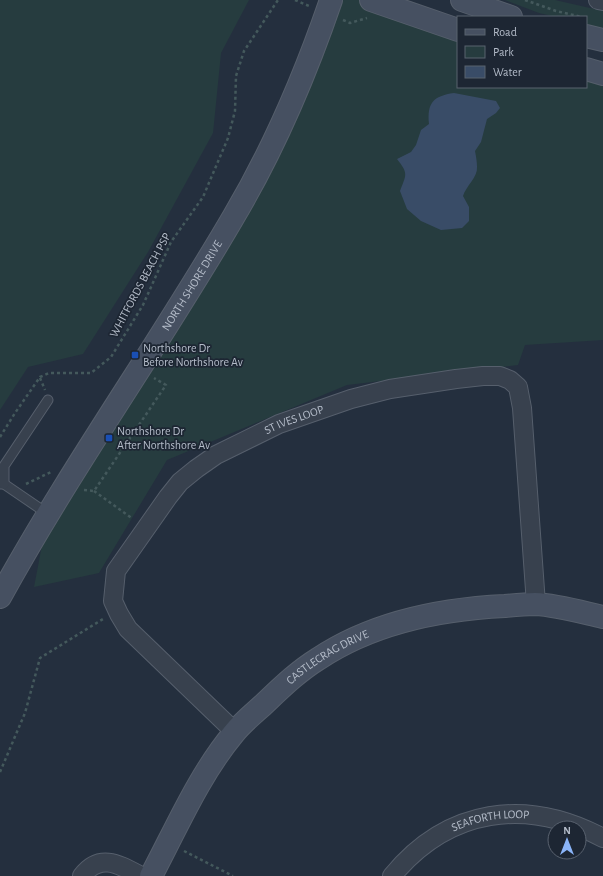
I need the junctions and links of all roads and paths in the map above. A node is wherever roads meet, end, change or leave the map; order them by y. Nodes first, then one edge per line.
1 (278, 0) edge
2 (331, 0) edge
3 (372, 0) edge
4 (462, 0) edge
5 (525, 0) edge
6 (598, 0) edge
7 (603, 1) edge
8 (508, 16) edge
9 (578, 16) edge
10 (457, 30) edge
11 (587, 36) edge
12 (603, 40) edge
13 (587, 69) edge
14 (603, 74) edge
15 (48, 400) dead end
16 (0, 437) edge
17 (2, 484) edge
18 (94, 491) dead end
19 (48, 514) junction
20 (146, 528) junction
21 (0, 597) edge
22 (536, 604) junction
23 (117, 611) junction
24 (603, 617) edge
25 (235, 732) junction
26 (0, 772) edge
27 (603, 838) edge
28 (169, 842) junction
29 (82, 876) edge
30 (140, 876) edge
31 (151, 876) edge
32 (233, 876) edge
33 (392, 876) edge

1 - 16 path, WHITFORDS BEACH PSP
2 - 19 street, NORTH SHORE DRIVE
3 - 10 street
4 - 8 street
5 - 9 path
6 - 7 street
11 - 12 street
13 - 14 street
15 - 17 lane
17 - 19 lane
18 - 20 path
19 - 21 street, NORTH SHORE DRIVE
20 - 22 street, ST IVES LOOP
20 - 23 street, ST IVES LOOP
22 - 24 street, CASTLECRAG DRIVE
22 - 25 street, CASTLECRAG DRIVE
23 - 25 street, ST IVES LOOP
23 - 26 path
25 - 28 street, CASTLECRAG DRIVE
27 - 33 street, SEAFORTH LOOP
28 - 31 street, CASTLECRAG DRIVE
28 - 32 path
29 - 30 street

